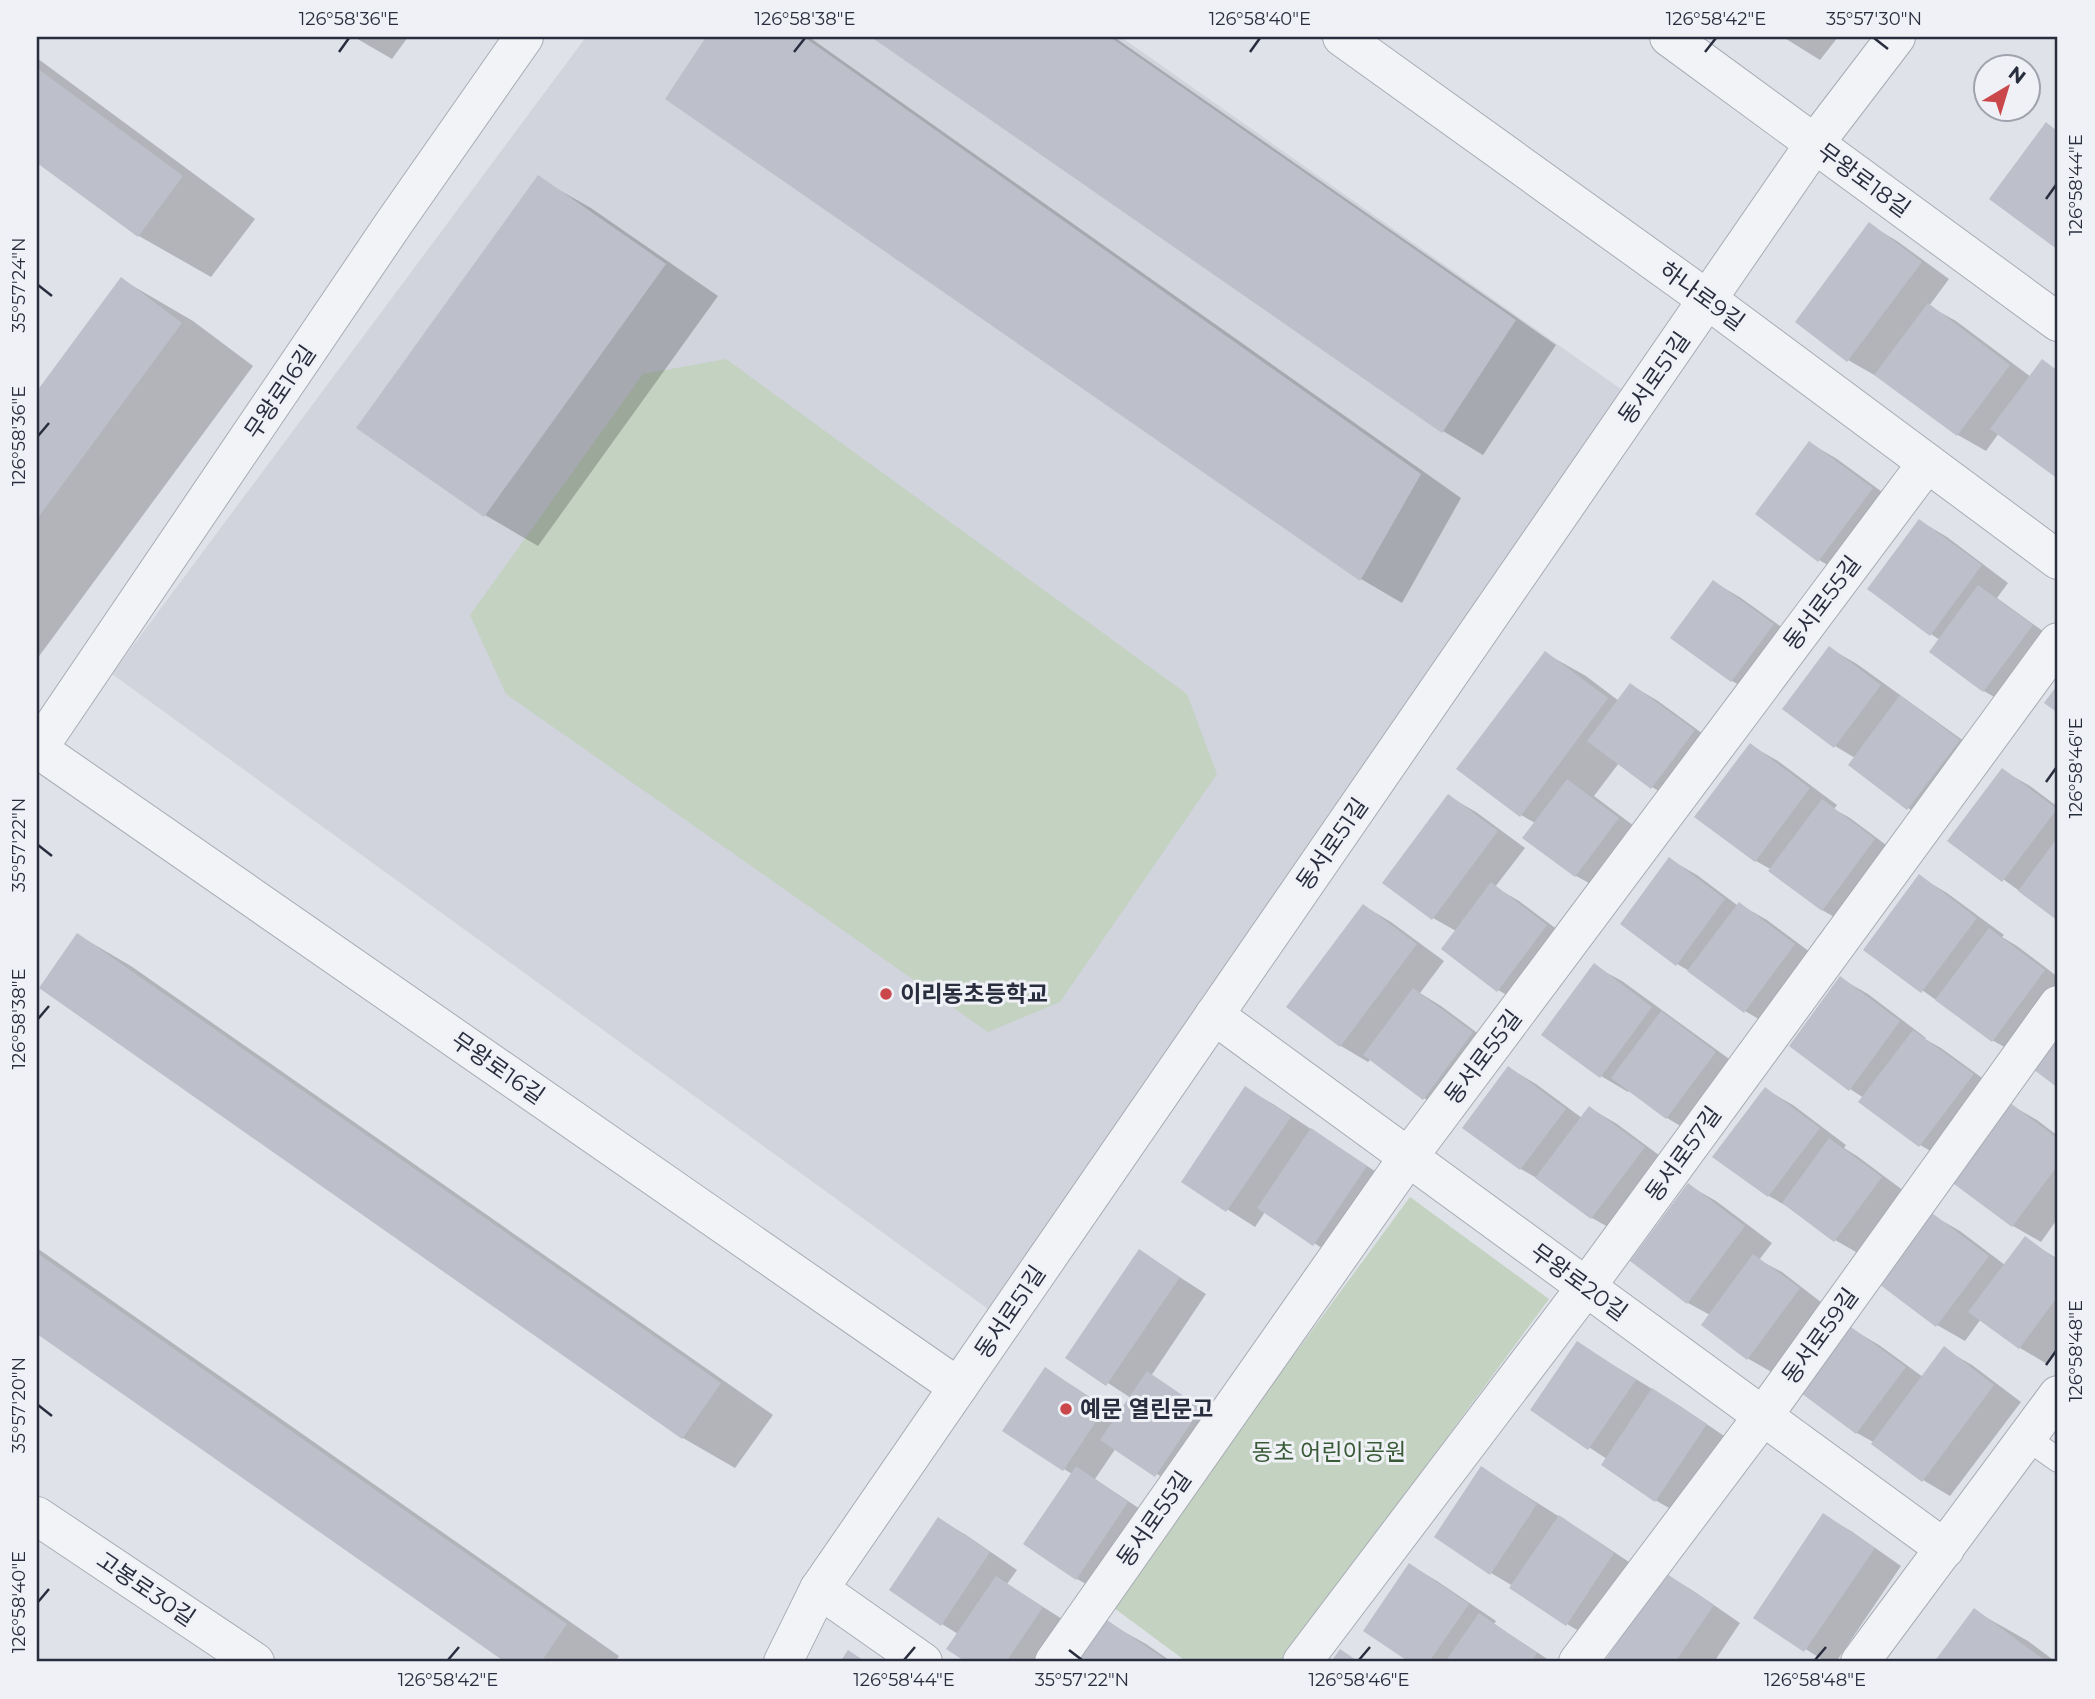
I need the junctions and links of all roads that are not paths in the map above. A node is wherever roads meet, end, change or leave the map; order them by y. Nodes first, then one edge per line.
1 (524, 37) edge
2 (1342, 37) edge
3 (1669, 37) edge
4 (1896, 37) edge
5 (1815, 144) junction
6 (1708, 300) junction
7 (2058, 323) edge
8 (1927, 463) junction
9 (2058, 560) edge
10 (2058, 642) edge
11 (37, 749) edge
12 (2058, 1005) edge
13 (1214, 1015) junction
14 (1409, 1156) junction
15 (1586, 1287) junction
16 (958, 1387) junction
17 (2058, 1395) edge
18 (1763, 1416) junction
19 (2027, 1438) junction
20 (2058, 1460) edge
21 (37, 1516) edge
22 (1945, 1549) junction
23 (819, 1589) junction
24 (255, 1662) edge
25 (783, 1662) edge
26 (923, 1662) edge
27 (1054, 1662) edge
28 (1302, 1662) edge
29 (1578, 1662) edge
30 (1860, 1662) edge

1 - 11 street, 무왕로16길
2 - 6 street, 하나로9길
3 - 5 street, 무왕로18길
4 - 5 street, 동서로51길
5 - 6 street, 동서로51길
5 - 7 street, 무왕로18길
6 - 8 street, 하나로9길
6 - 13 street, 동서로51길
8 - 9 street, 하나로9길
8 - 14 street, 동서로55길
10 - 15 street, 동서로57길
11 - 16 street, 무왕로16길
12 - 18 street, 동서로59길
13 - 14 street, 무왕로20길
13 - 16 street, 동서로51길
14 - 15 street, 무왕로20길
14 - 27 street, 동서로55길
15 - 18 street, 무왕로20길
15 - 28 street, 동서로57길
16 - 23 street, 동서로51길
17 - 19 street
18 - 22 street, 무왕로20길
18 - 29 street, 동서로59길
19 - 20 lane
19 - 22 street
21 - 24 street, 고봉로30길
22 - 30 street
23 - 25 street, 동서로51길
23 - 26 street

